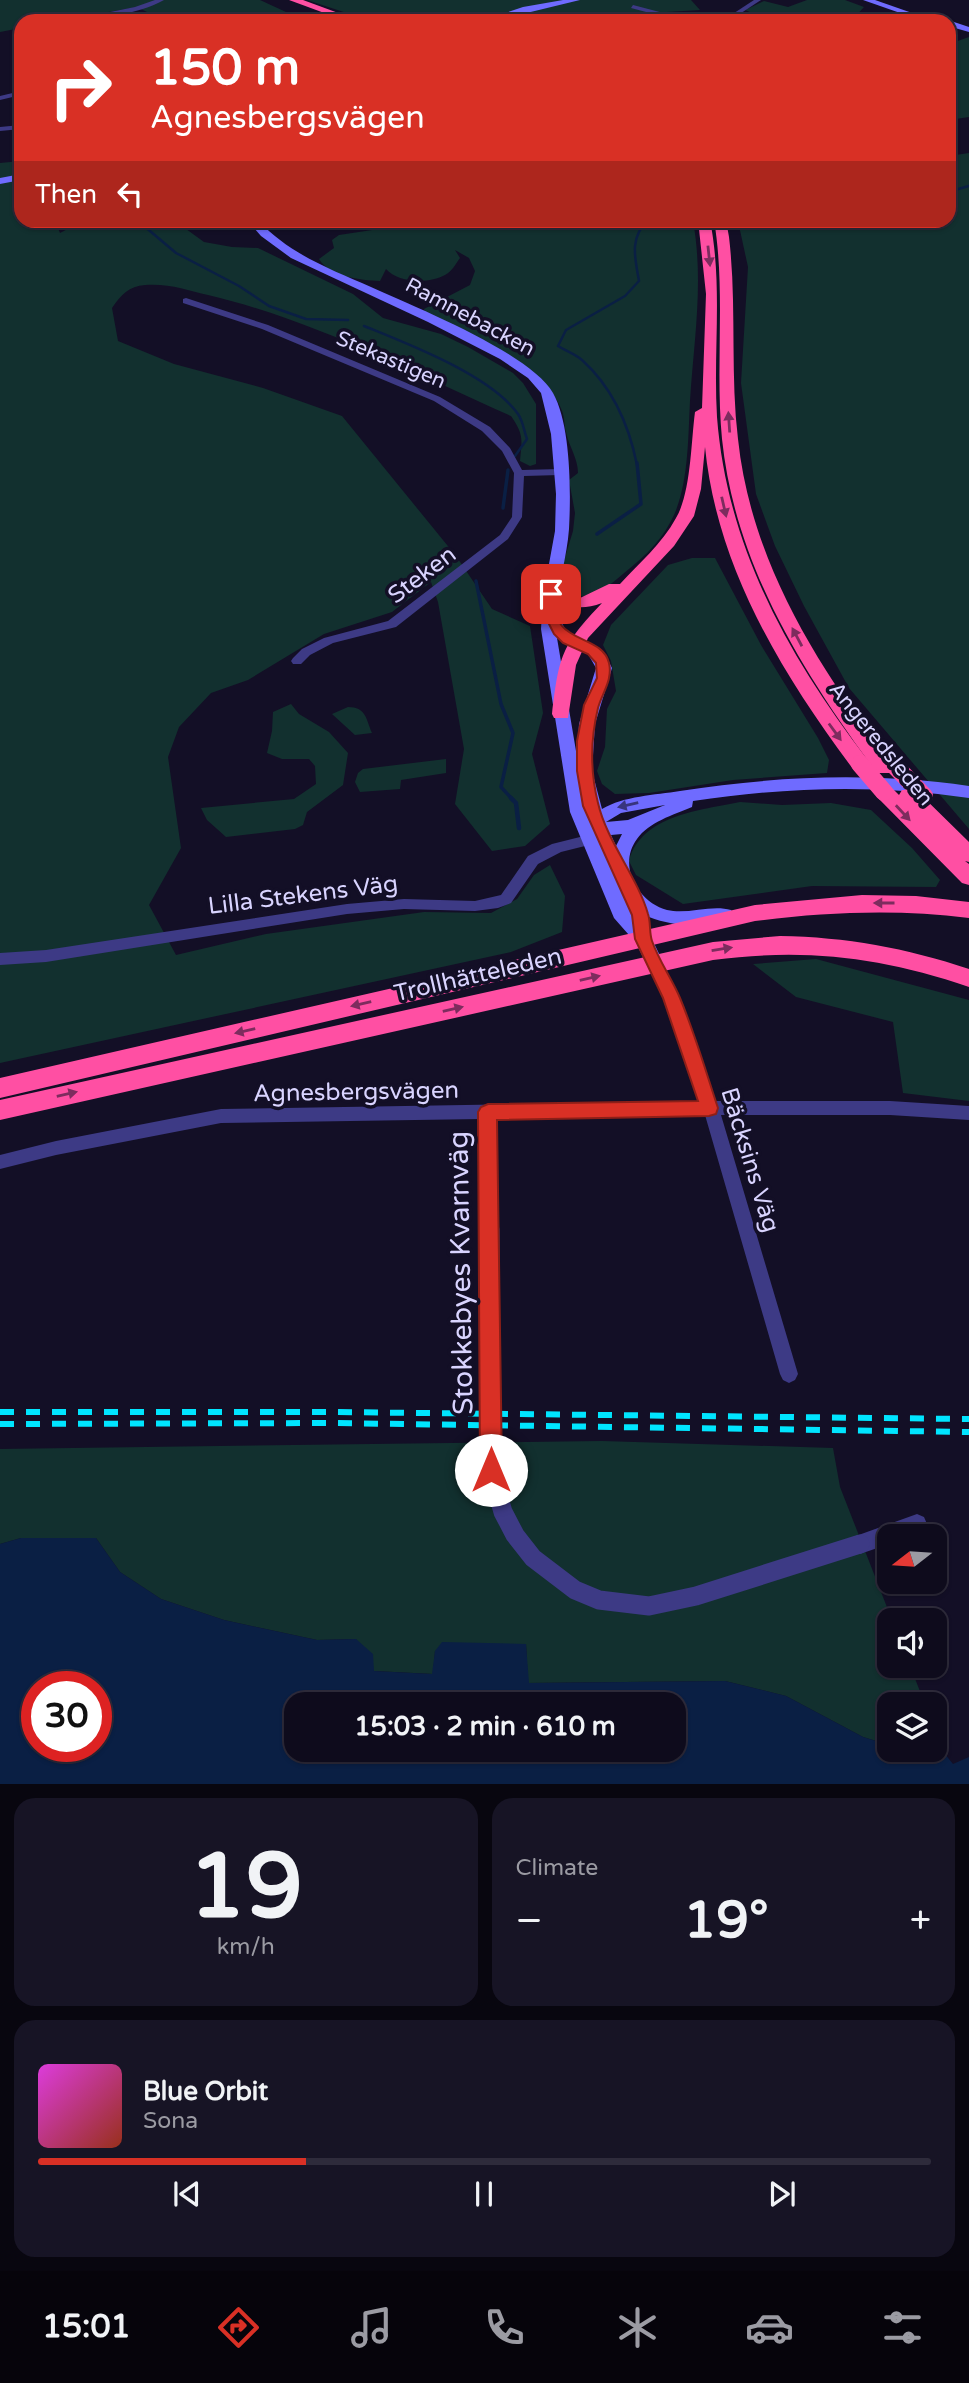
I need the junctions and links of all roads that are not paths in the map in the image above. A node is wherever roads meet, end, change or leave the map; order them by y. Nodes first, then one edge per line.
1 (161, 0) edge
2 (281, 0) edge
3 (295, 0) edge
4 (576, 0) edge
5 (758, 0) edge
6 (867, 0) edge
7 (879, 0) edge
8 (633, 7) dead end
9 (108, 14) edge
10 (321, 14) edge
11 (335, 14) edge
12 (509, 14) edge
13 (660, 14) edge
14 (736, 14) edge
15 (913, 14) edge
16 (917, 14) edge
17 (261, 228) edge
18 (705, 228) edge
19 (721, 228) edge
20 (186, 301) dead end
21 (709, 375) junction
22 (560, 472) junction
23 (519, 473) junction
24 (637, 573) junction
25 (554, 580) junction
26 (548, 608) junction
27 (576, 644) junction
28 (297, 661) dead end
29 (561, 714) junction
30 (715, 792) junction
31 (969, 792) edge
32 (917, 796) junction
33 (667, 810) junction
34 (931, 829) junction
35 (593, 833) junction
36 (969, 835) edge
37 (969, 855) edge
38 (621, 875) junction
39 (969, 877) edge
40 (629, 893) junction
41 (969, 910) edge
42 (755, 913) junction
43 (643, 939) junction
44 (0, 959) edge
45 (655, 964) junction
46 (969, 978) edge
47 (0, 1088) edge
48 (709, 1108) junction
49 (0, 1110) edge
50 (488, 1112) junction
51 (969, 1114) edge
52 (0, 1162) edge
53 (789, 1374) dead end
54 (877, 1538) edge

1 - 9 street
2 - 10 highway
3 - 11 highway
4 - 12 street
5 - 14 street
6 - 15 street
7 - 16 street
8 - 13 street
17 - 22 street, Ramnebacken
18 -> 21 highway, Angeredsleden
32 -> 19 highway, Angeredsleden
20 - 23 street, Stekastigen
21 - 24 highway
21 -> 34 highway, Angeredsleden, bridge
22 - 23 street
22 - 25 street, Ramnebacken
23 - 28 street, Steken
24 - 25 highway
24 - 27 highway
25 - 26 street, Ramnebacken
26 - 27 street, Ramnebacken
26 - 29 street, Ramnebacken
27 - 29 highway
27 - 35 street, Ramnebacken
29 - 35 street, Ramnebacken
30 - 31 street
30 - 33 street
30 -> 35 street
32 - 34 highway, Angeredsleden
32 - 36 highway
33 - 35 street
33 - 38 street
34 - 37 highway, Angeredsleden
34 - 39 highway, Angeredsleden
35 - 38 street, Ramnebacken
35 - 43 street, Ramnebacken
35 - 44 street, Lilla Stekens Väg
38 - 40 street, Ramnebacken
40 - 42 street, Ramnebacken
40 - 43 street, Ramnebacken
41 -> 42 highway, Trollhätteleden
42 - 43 highway, Trollhätteleden
43 - 45 street, Ramnebacken
43 -> 47 highway, Trollhätteleden
45 -> 46 highway, Trollhätteleden
45 - 48 street, Bäcksins Väg
49 -> 45 highway, Trollhätteleden
48 - 50 street, Agnesbergsvägen
48 - 51 street, Agnesbergsvägen
48 - 53 street, Bäcksins Väg
50 - 52 street, Agnesbergsvägen
50 - 54 street, Stokkebyes Kvarnväg, bridge

